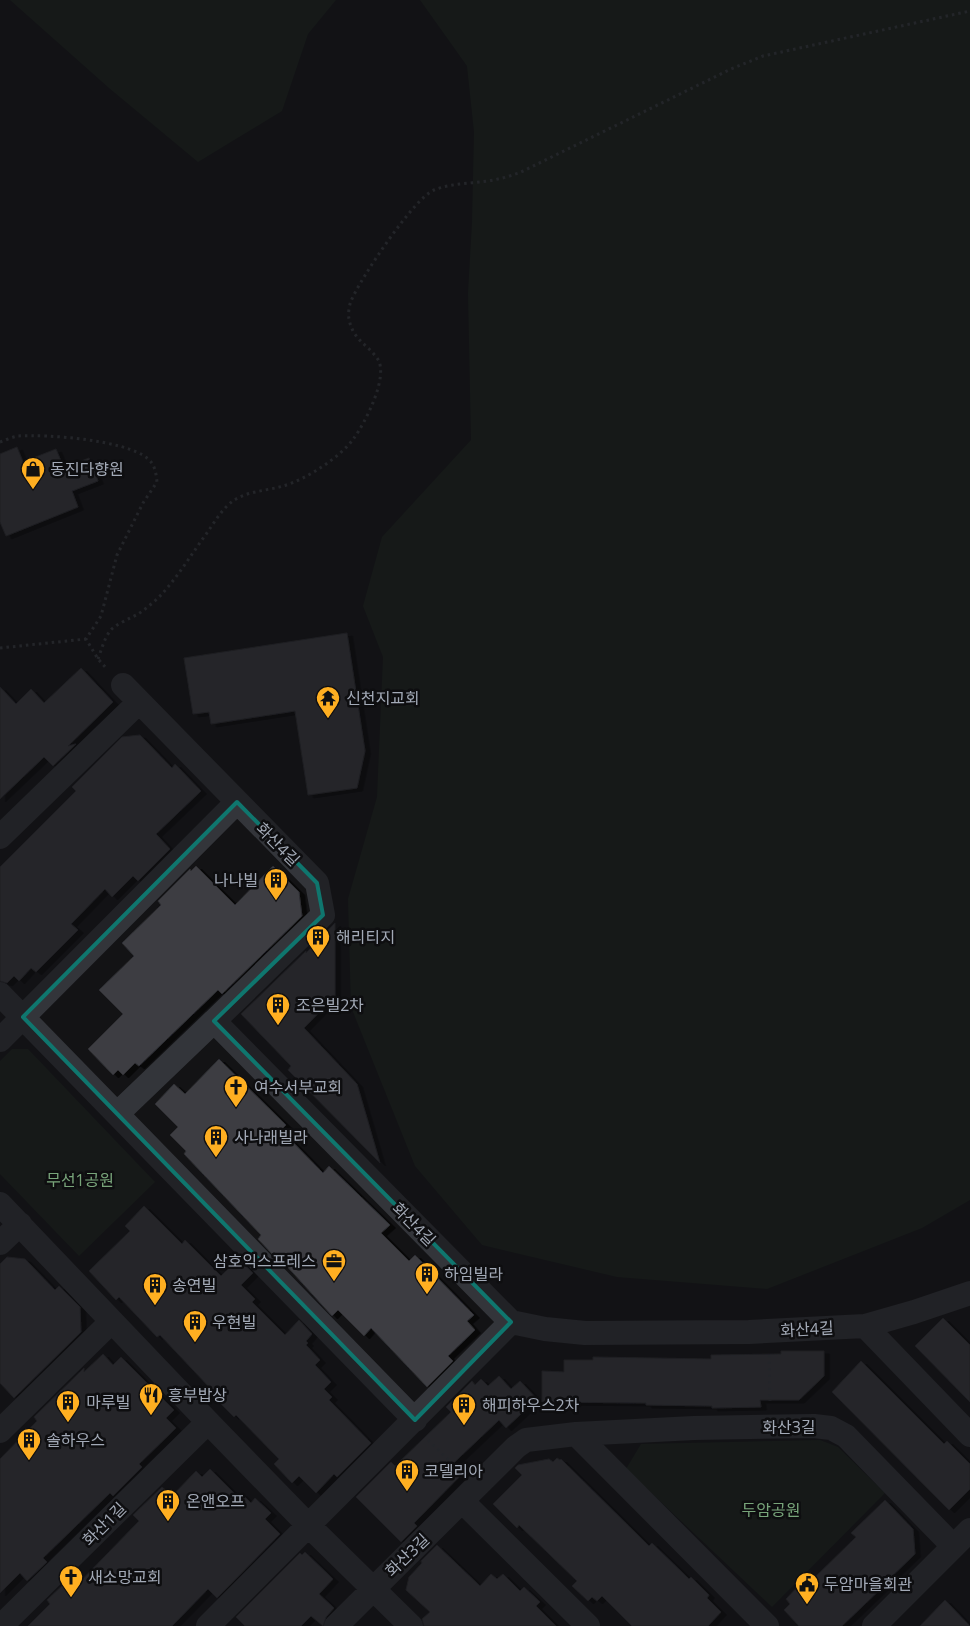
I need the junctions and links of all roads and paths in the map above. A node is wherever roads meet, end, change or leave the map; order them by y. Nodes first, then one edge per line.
1 (970, 11) edge
2 (0, 442) edge
3 (86, 639) junction
4 (0, 648) edge
5 (123, 685) dead end
6 (139, 702) junction
7 (237, 802) junction
8 (0, 837) edge
9 (0, 994) edge
10 (23, 1017) junction
11 (214, 1021) junction
12 (0, 1040) edge
13 (117, 1114) junction
14 (0, 1204) edge
15 (20, 1224) junction
16 (0, 1243) edge
17 (970, 1292) edge
18 (111, 1322) junction
19 (511, 1322) junction
20 (865, 1326) junction
21 (769, 1332) junction
22 (208, 1422) junction
23 (413, 1422) junction
24 (770, 1427) junction
25 (0, 1431) edge
26 (576, 1434) junction
27 (970, 1435) edge
28 (469, 1494) junction
29 (309, 1526) junction
30 (962, 1538) edge
31 (373, 1588) junction
32 (0, 1626) edge
33 (208, 1626) edge
34 (336, 1626) edge
35 (411, 1626) edge
36 (588, 1626) edge
37 (767, 1626) edge
38 (874, 1626) edge

1 - 3 path
2 - 3 path
3 - 4 path
5 - 6 street, 화산4길
6 - 7 street, 화산4길
6 - 8 street
7 - 10 street
7 - 11 street, 화산4길
9 - 10 street
10 - 12 street
10 - 13 street
11 - 13 street
11 - 19 street, 화산4길
13 - 23 street
14 - 15 street
15 - 16 street
15 - 18 street
17 - 20 street, 화산4길
18 - 22 street
18 - 25 street
19 - 21 street, 화산4길
19 - 23 street
20 - 21 street, 화산4길
20 - 27 street
21 - 24 path
22 - 29 street
22 - 32 street, 화산1길
23 - 28 path
23 - 29 street
24 - 26 street, 화산3길
24 - 30 street, 화산3길
26 - 28 street, 화산3길
26 - 37 street
28 - 31 street, 화산3길
28 - 36 street
29 - 31 street
29 - 33 street
30 - 38 street, 화산3길
31 - 34 street, 화산3길
31 - 35 street

